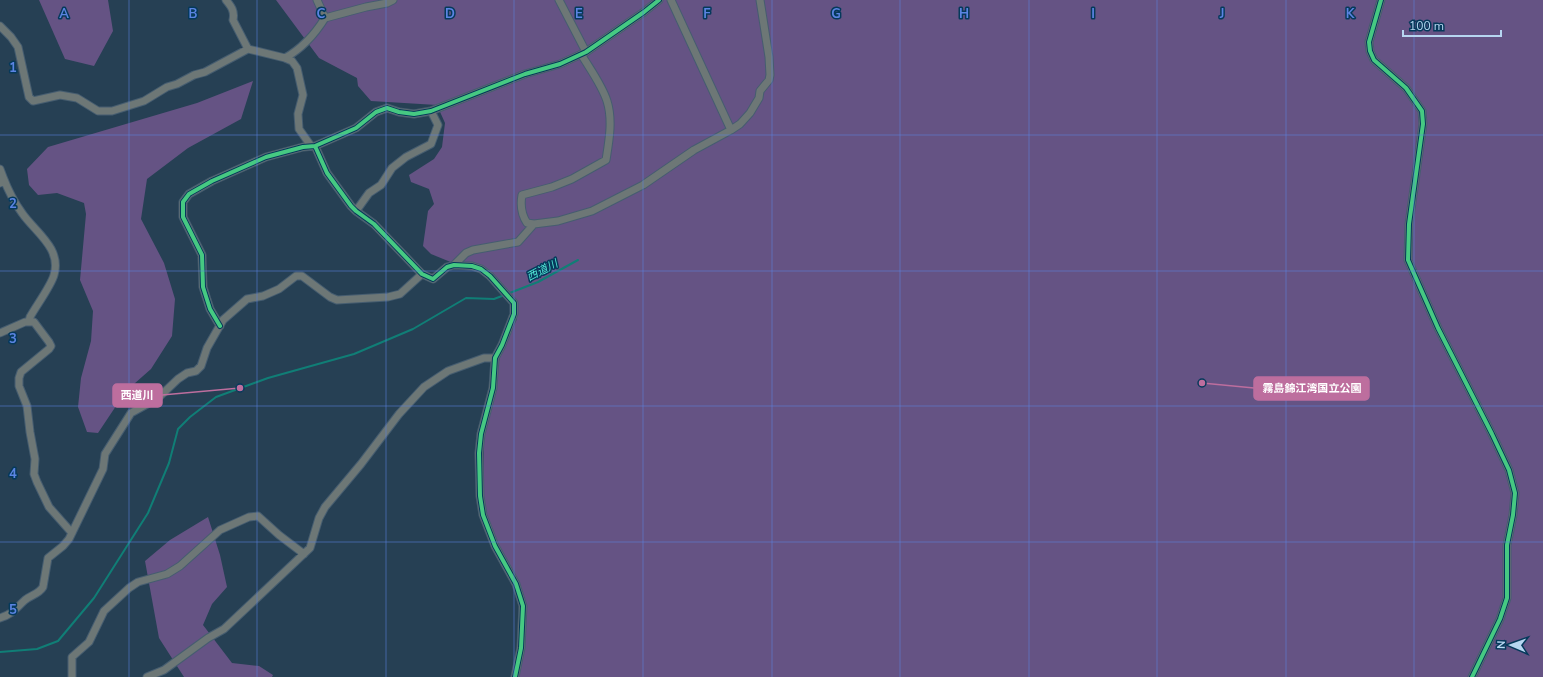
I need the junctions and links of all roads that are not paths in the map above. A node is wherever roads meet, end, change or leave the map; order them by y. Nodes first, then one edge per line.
1 (226, 0) edge
2 (317, 0) edge
3 (393, 0) edge
4 (559, 0) edge
5 (659, 0) edge
6 (672, 0) edge
7 (760, 0) edge
8 (1381, 0) edge
9 (324, 18) junction
10 (0, 26) edge
11 (248, 48) junction
12 (583, 53) junction
13 (285, 58) junction
14 (431, 111) junction
15 (731, 130) junction
16 (313, 146) junction
17 (0, 169) edge
18 (2, 180) edge
19 (356, 212) junction
20 (534, 224) junction
21 (454, 265) junction
22 (422, 274) junction
23 (30, 321) junction
24 (220, 326) junction
25 (0, 334) edge
26 (495, 358) junction
27 (72, 533) junction
28 (304, 554) junction
29 (0, 618) edge
30 (72, 677) edge
31 (147, 677) edge
32 (515, 677) edge
33 (1472, 677) edge

1 - 11 street
2 - 9 street
3 - 9 street
4 - 12 street
5 - 12 street
6 - 15 street
7 - 15 street
8 - 33 street
9 - 13 street
10 - 11 street
11 - 13 street
12 - 14 street
12 - 20 street
13 - 16 street
14 - 16 street
14 - 19 street
15 - 20 street
16 - 19 street
16 - 24 street
17 - 18 street
18 - 23 street
19 - 22 street
20 - 21 street
21 - 22 street
21 - 26 street
22 - 24 street
23 - 25 street
23 - 27 street
24 - 27 street
26 - 28 street
26 - 32 street
27 - 29 street
28 - 30 street
28 - 31 street

